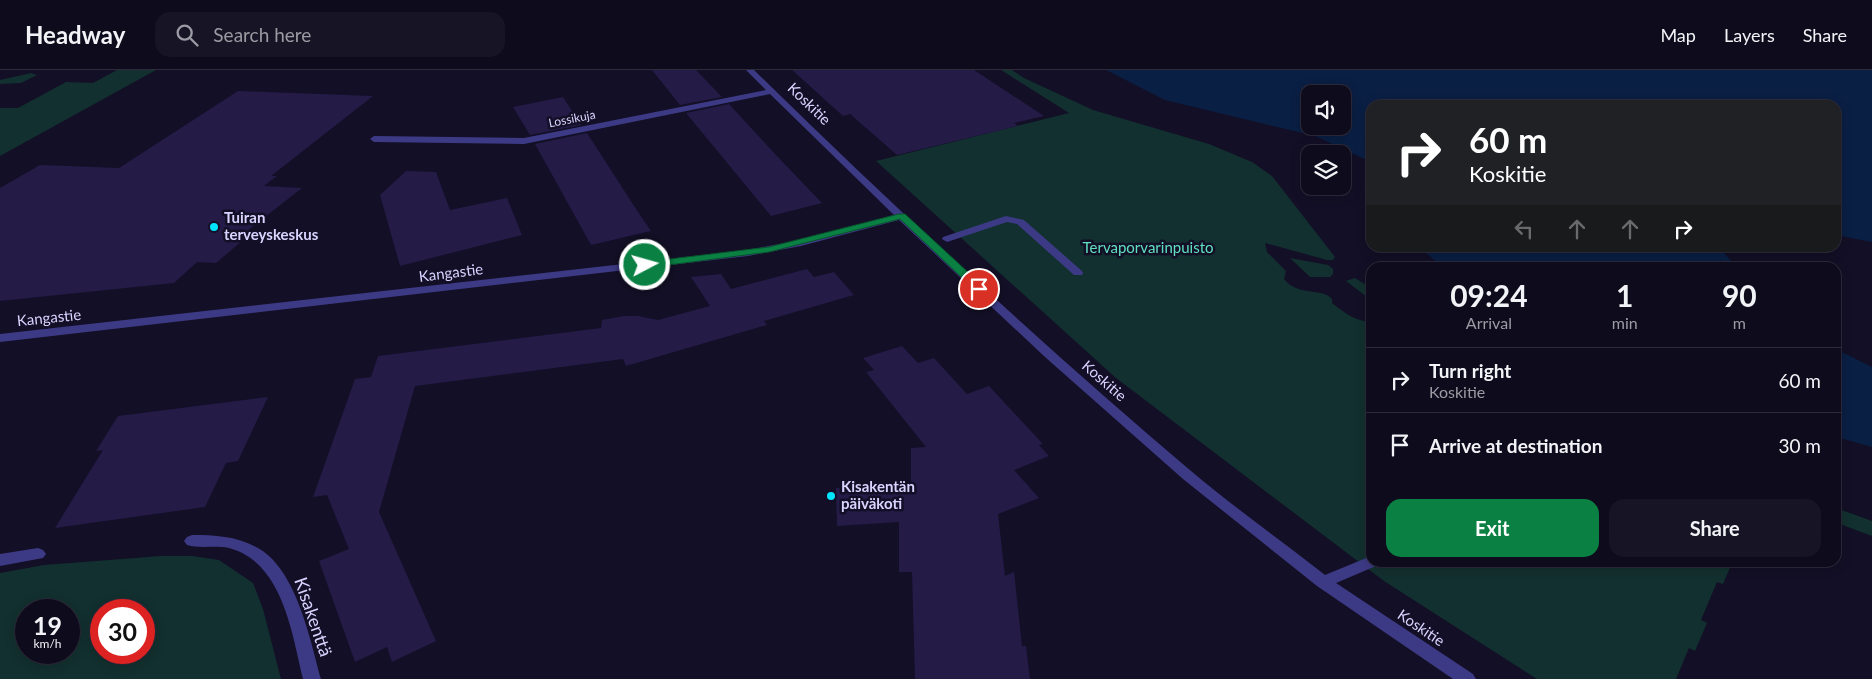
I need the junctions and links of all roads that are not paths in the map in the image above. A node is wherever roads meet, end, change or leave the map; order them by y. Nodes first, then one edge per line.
1 (750, 70) edge
2 (772, 91) junction
3 (374, 139) dead end
4 (902, 216) junction
5 (947, 239) dead end
6 (1078, 273) dead end
7 (0, 338) edge
8 (192, 541) dead end
9 (38, 554) dead end
10 (0, 560) edge
11 (1366, 564) edge
12 (1323, 582) junction
13 (312, 679) edge
14 (1467, 679) edge

1 - 2 street, Koskitie
2 - 3 street, Lossikuja
2 - 4 street, Koskitie
4 - 7 street, Kangastie
4 - 12 street, Koskitie
5 - 6 street
8 - 13 street, Kisakenttä
9 - 10 street
11 - 12 street
12 - 14 street, Koskitie

